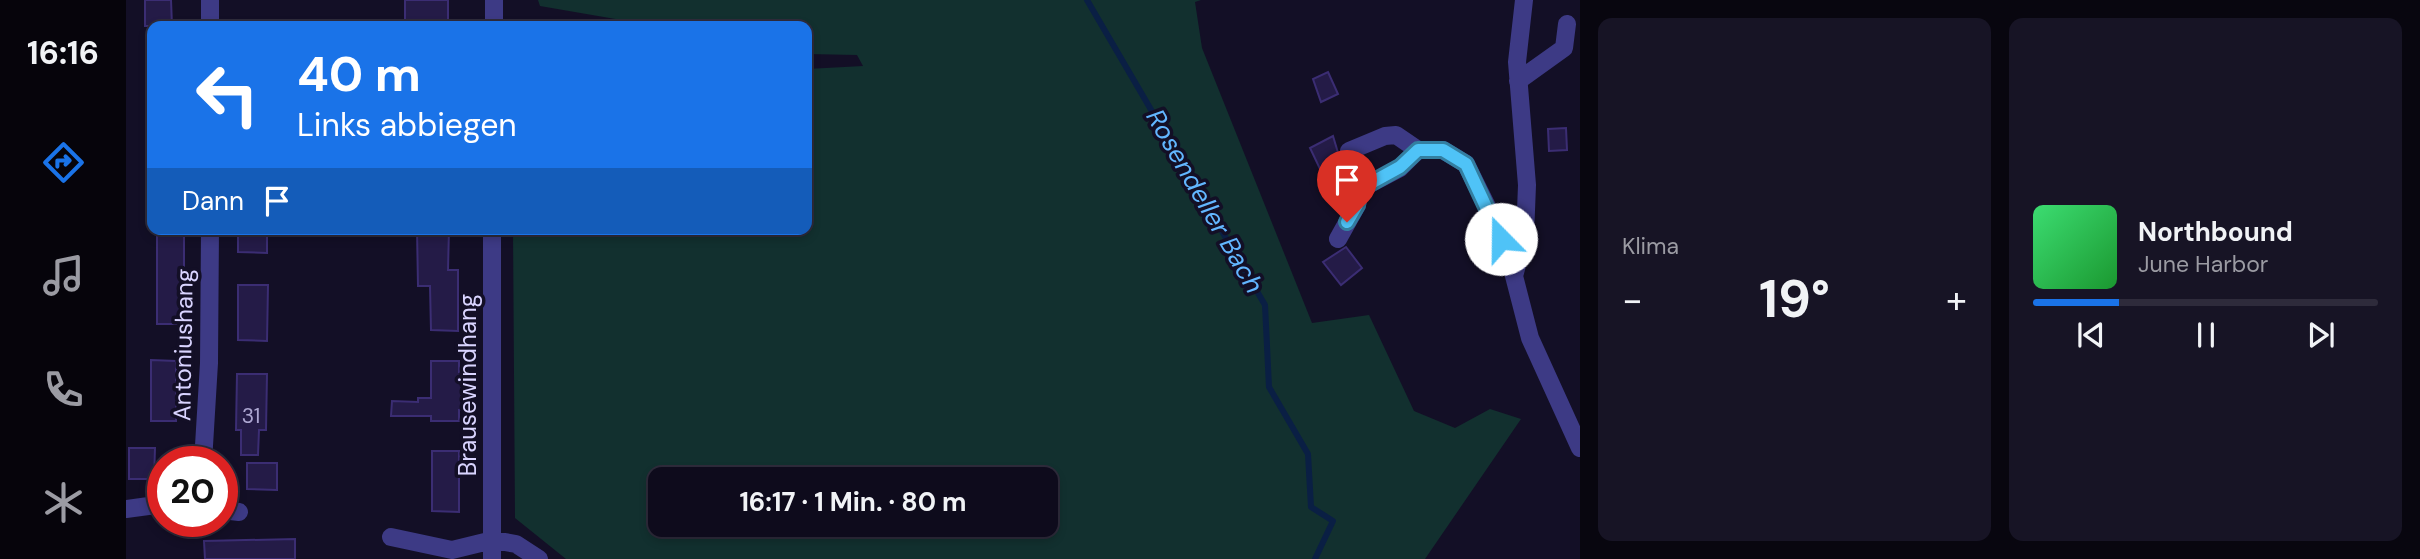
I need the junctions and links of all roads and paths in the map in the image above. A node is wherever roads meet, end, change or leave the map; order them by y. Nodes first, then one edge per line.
1 (210, 0) edge
2 (494, 0) edge
3 (1524, 0) edge
4 (210, 21) edge
5 (494, 21) edge
6 (1567, 24) dead end
7 (1518, 81) junction
8 (1418, 150) junction
9 (1349, 151) dead end
10 (210, 235) edge
11 (492, 235) edge
12 (1338, 239) dead end
13 (1515, 263) junction
14 (204, 446) edge
15 (1580, 448) edge
16 (147, 507) edge
17 (126, 509) edge
18 (391, 537) dead end
19 (493, 540) junction
20 (492, 559) edge
21 (539, 559) edge

1 - 4 street
2 - 5 street
3 - 7 street
6 - 7 street
7 - 13 street
8 - 9 street
8 - 12 street
8 - 13 street
10 - 14 street, Antoniushang
11 - 19 street, Brausewindhang
13 - 15 street
16 - 17 street
18 - 19 street
19 - 20 street, Brausewindhang
19 - 21 street

